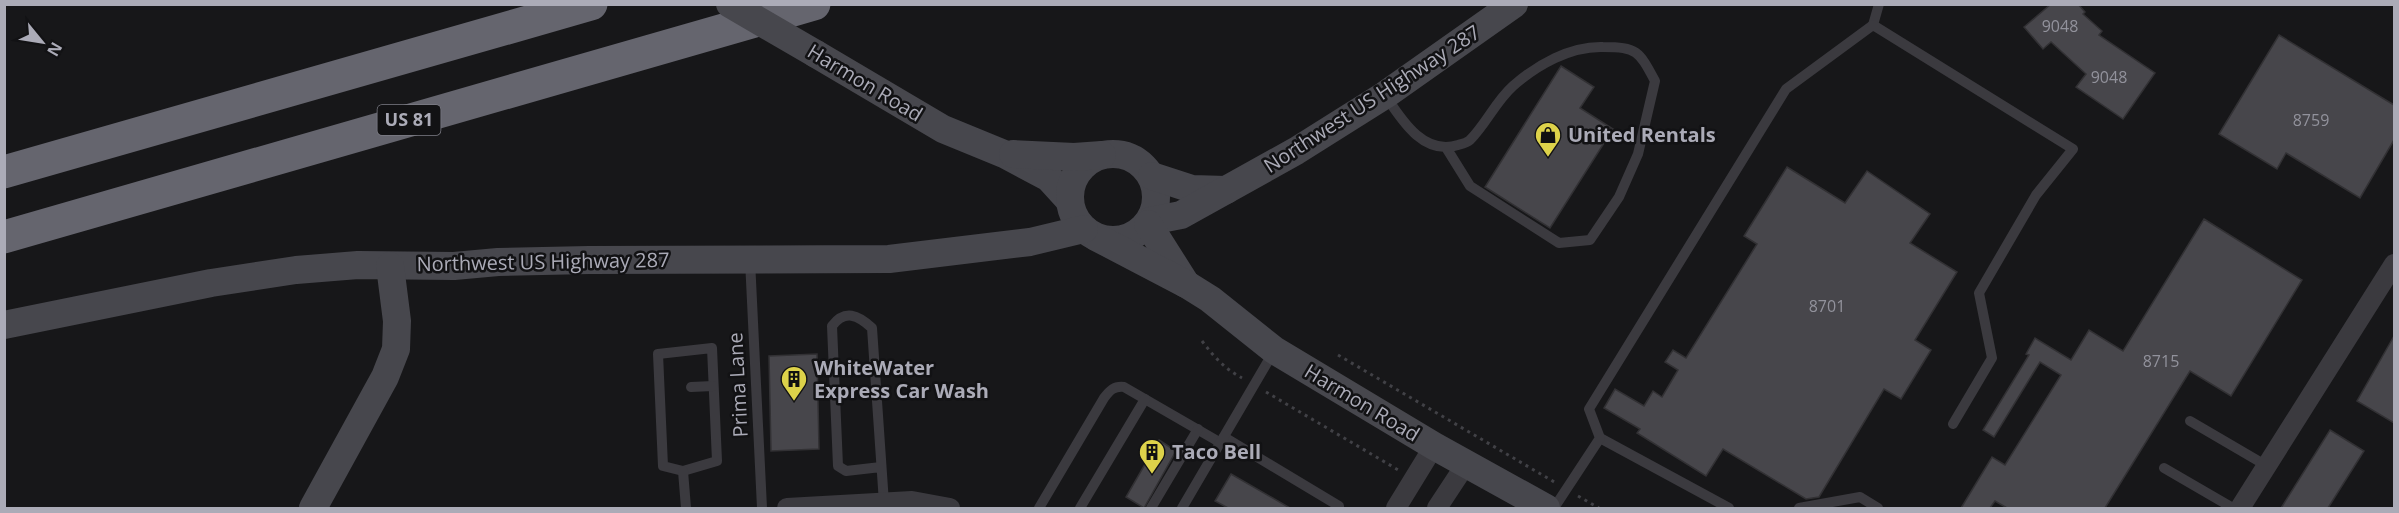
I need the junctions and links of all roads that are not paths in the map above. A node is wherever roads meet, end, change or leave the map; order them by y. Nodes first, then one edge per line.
1 (591, 4) edge
2 (730, 4) edge
3 (814, 4) edge
4 (1514, 4) edge
5 (1879, 4) edge
6 (1873, 25) junction
7 (1385, 95) junction
8 (1447, 149) junction
9 (1004, 154) junction
10 (1113, 154) junction
11 (4, 172) edge
12 (1152, 176) junction
13 (1228, 190) junction
14 (1070, 201) junction
15 (1149, 223) junction
16 (1090, 233) junction
17 (4, 237) edge
18 (750, 259) junction
19 (2394, 264) edge
20 (390, 266) junction
21 (1186, 284) junction
22 (4, 326) edge
23 (1274, 350) junction
24 (713, 386) junction
25 (691, 387) dead end
26 (1145, 399) junction
27 (2190, 421) dead end
28 (1953, 424) dead end
29 (1198, 429) junction
30 (1600, 438) junction
31 (1222, 440) junction
32 (1434, 446) junction
33 (1466, 464) junction
34 (2267, 466) junction
35 (881, 467) junction
36 (2164, 468) dead end
37 (683, 471) junction
38 (884, 503) junction
39 (313, 508) edge
40 (686, 508) edge
41 (762, 508) edge
42 (787, 508) edge
43 (950, 508) edge
44 (1040, 508) edge
45 (1080, 508) edge
46 (1151, 508) edge
47 (1182, 508) edge
48 (1339, 508) edge
49 (1396, 508) edge
50 (1437, 508) edge
51 (1546, 508) edge
52 (1554, 508) edge
53 (1729, 508) edge
54 (1799, 508) edge
55 (1878, 508) edge
56 (2233, 508) edge
57 (2240, 508) edge

1 - 11 highway
2 - 9 main road, Harmon Road, bridge
3 - 17 highway, US 81
4 - 7 main road, Northwest US Highway 287
5 - 6 lane
6 - 28 lane
6 - 30 lane
7 - 8 lane
7 - 13 main road, Northwest US Highway 287
8 - 8 lane
9 - 10 main road, Harmon Road
9 - 14 main road, Harmon Road
10 - 12 main road
10 - 14 main road
12 - 13 main road
12 - 15 main road
13 - 15 main road, Northwest US Highway 287
14 - 16 main road
15 - 16 main road
15 - 21 main road, Harmon Road
16 - 18 main road, Northwest US Highway 287
16 - 21 main road, Harmon Road
18 - 20 main road, Northwest US Highway 287
18 - 41 lane, Prima Lane
19 - 34 street
20 - 22 main road, Northwest US Highway 287
20 - 39 main road
21 - 23 main road, Harmon Road
23 - 31 lane
23 - 32 main road, Harmon Road
24 - 25 lane
24 - 37 lane
24 - 37 lane
26 - 29 lane
26 - 44 lane
26 - 45 lane
27 - 34 lane
29 - 31 lane
29 - 46 lane
30 - 52 lane
30 - 53 lane
31 - 47 lane
31 - 48 lane
32 - 33 main road, Harmon Road
32 - 49 street
33 - 50 street
33 - 51 main road, Harmon Road
34 - 57 street
35 - 35 lane
35 - 38 lane
36 - 56 lane
37 - 40 lane
38 - 42 street
38 - 43 street
54 - 55 lane

